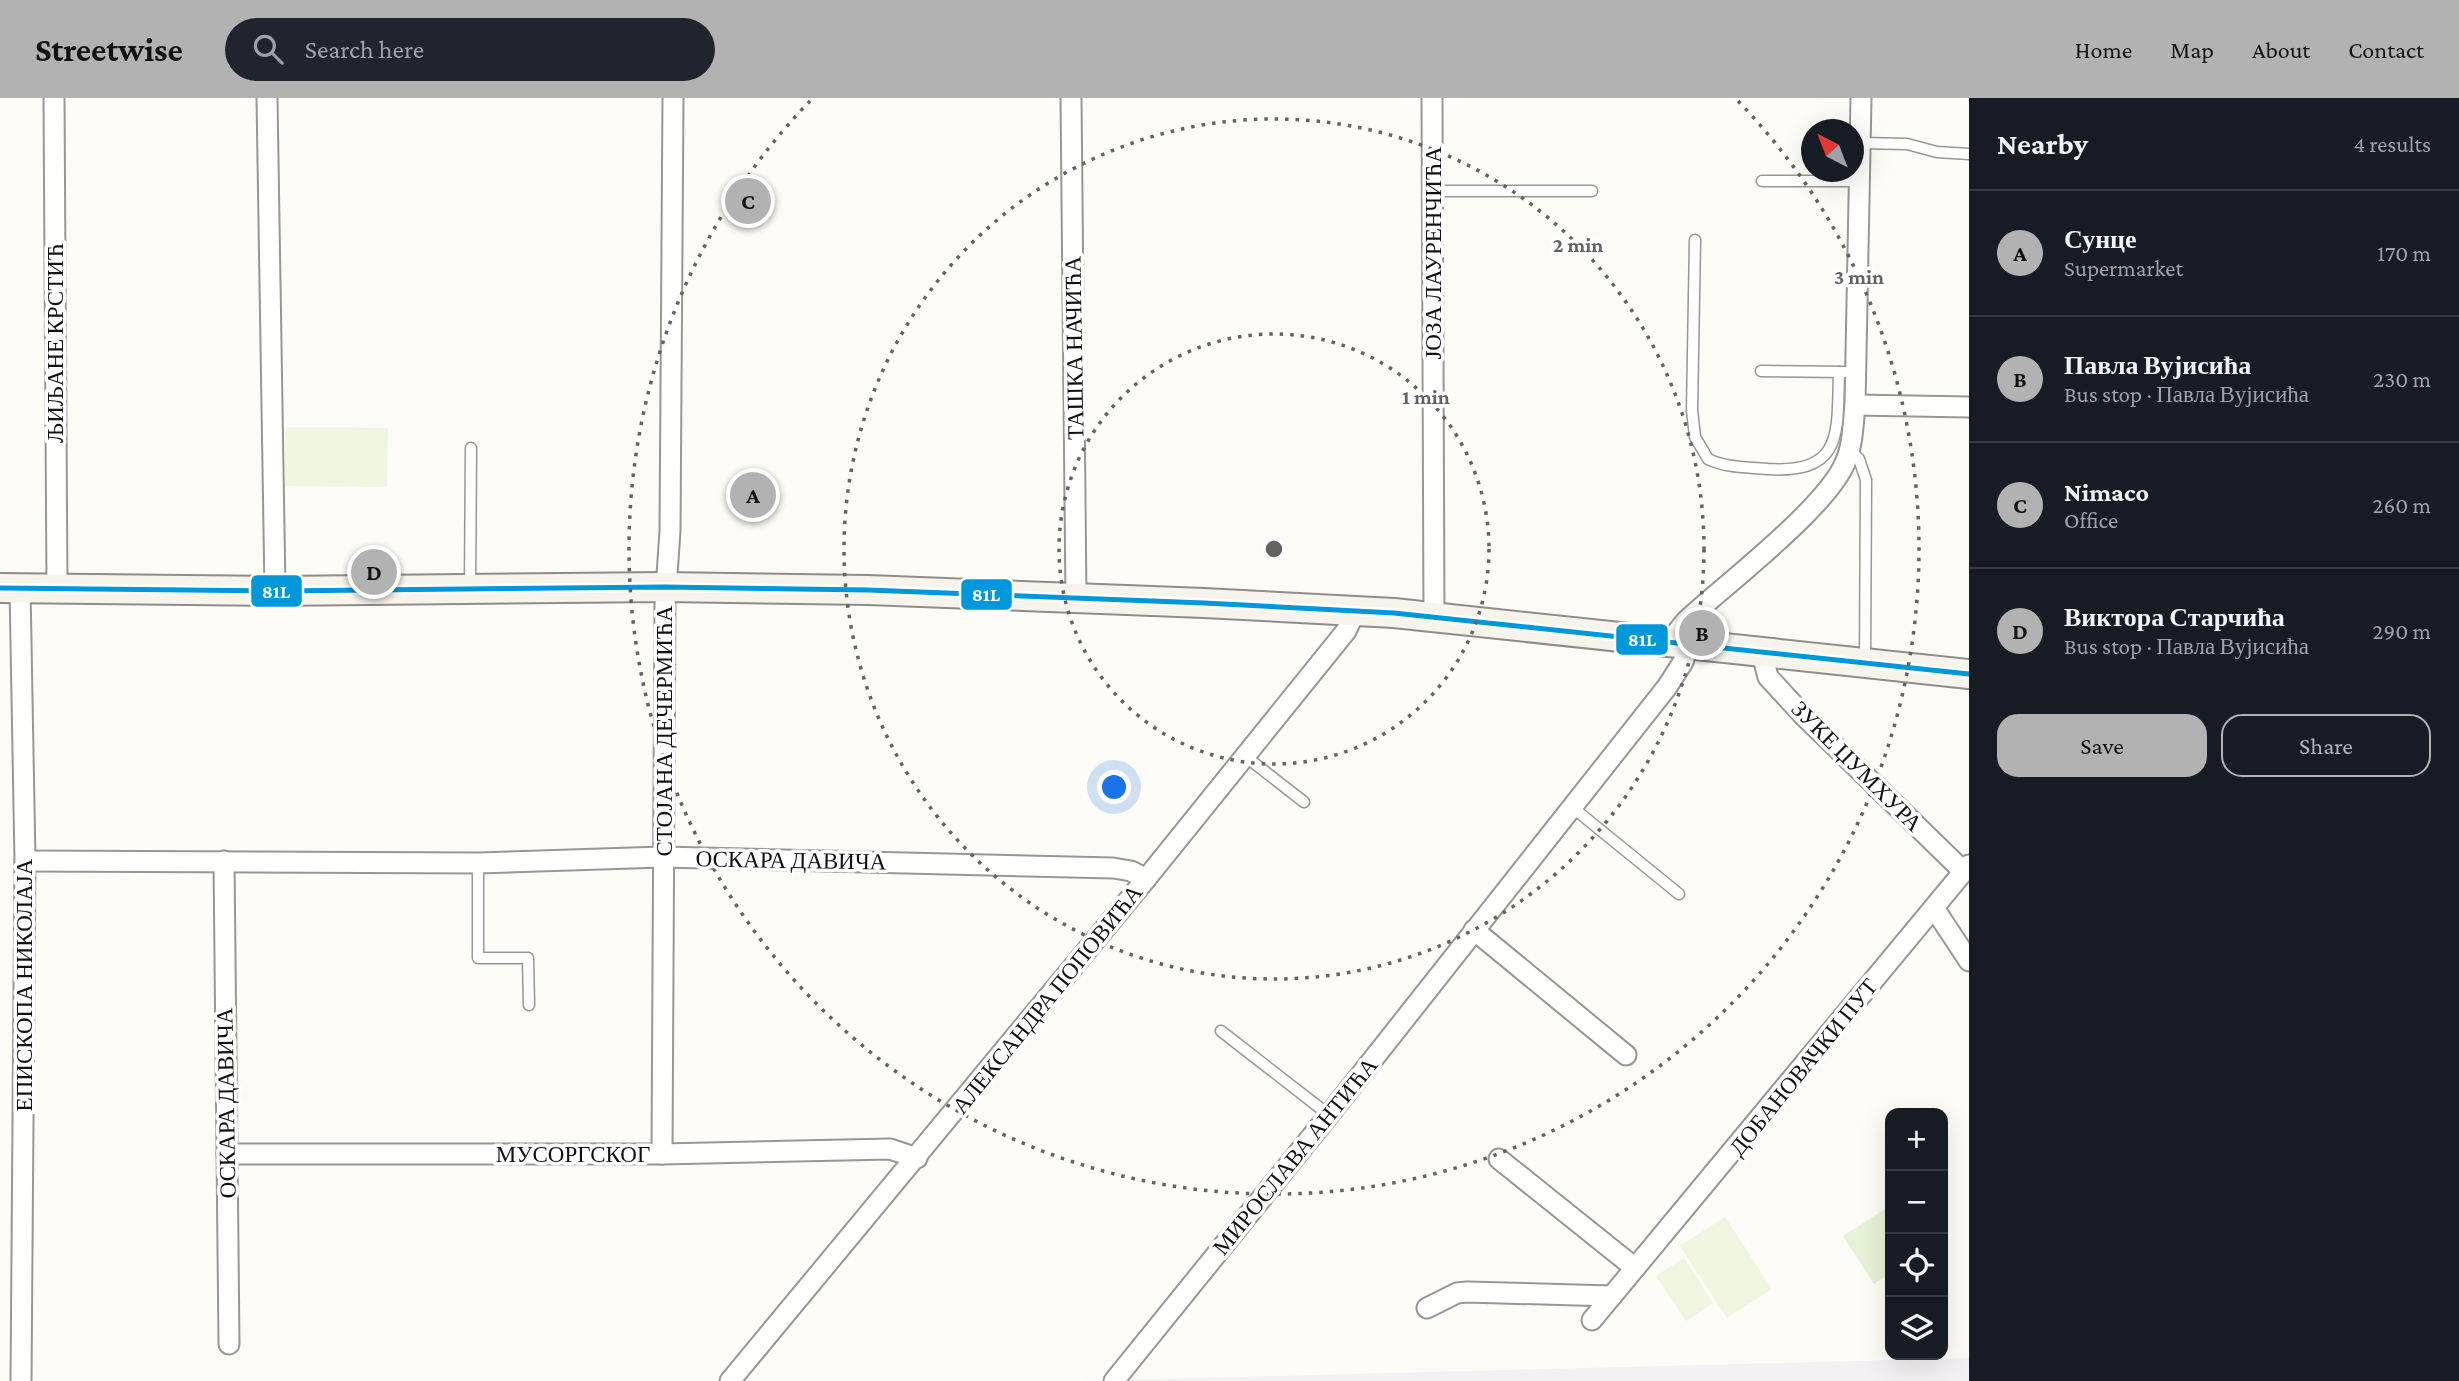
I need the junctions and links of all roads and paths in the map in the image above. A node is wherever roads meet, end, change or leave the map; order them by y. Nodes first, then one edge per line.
1 (54, 98) edge
2 (267, 98) edge
3 (673, 98) edge
4 (1071, 98) edge
5 (1432, 98) edge
6 (1861, 98) edge
7 (1861, 119) edge
8 (1864, 143) edge
9 (1969, 154) edge
10 (1762, 181) dead end
11 (1801, 181) edge
12 (1860, 182) edge
13 (1433, 191) junction
14 (1592, 191) dead end
15 (1695, 240) dead end
16 (1761, 371) dead end
17 (1847, 372) junction
18 (1855, 405) junction
19 (1969, 407) edge
20 (471, 448) dead end
21 (1850, 450) junction
22 (57, 587) junction
23 (665, 587) junction
24 (10, 588) edge
25 (470, 589) junction
26 (275, 591) junction
27 (1076, 598) junction
28 (1355, 612) junction
29 (1434, 617) junction
30 (1680, 643) junction
31 (1762, 654) junction
32 (1865, 663) junction
33 (1969, 674) edge
34 (1245, 756) junction
35 (1304, 802) dead end
36 (1572, 807) junction
37 (663, 857) junction
38 (25, 861) junction
39 (224, 861) junction
40 (478, 863) junction
41 (1966, 868) edge
42 (1146, 879) junction
43 (1679, 894) dead end
44 (1934, 908) junction
45 (1474, 930) junction
46 (1969, 961) edge
47 (529, 1005) dead end
48 (1221, 1031) dead end
49 (1626, 1055) dead end
50 (1329, 1115) junction
51 (227, 1154) junction
52 (662, 1154) junction
53 (917, 1158) junction
54 (1499, 1159) dead end
55 (1636, 1268) junction
56 (1612, 1296) junction
57 (1427, 1308) dead end
58 (1592, 1320) dead end
59 (229, 1344) dead end
60 (21, 1381) edge
61 (730, 1381) edge
62 (1114, 1381) edge

1 - 22 street, ЉИЉАНЕ КРСТИЋ
2 - 26 street
3 - 23 street, СТОЈАНА ДЕЧЕРМИЋА
4 - 27 street, ТАШКА НАЧИЋА
5 - 13 street, ЈОЗА ЛАУРЕНЧИЋА
6 - 7 street
8 - 9 lane
10 - 11 lane
12 - 17 street
13 - 14 lane
13 - 29 street, ЈОЗА ЛАУРЕНЧИЋА
15 - 17 lane
16 - 17 lane
17 - 18 street
18 - 19 street
18 - 21 street
20 - 25 lane
21 - 30 street, МИРОСЛАВА АНТИЋА
21 - 32 lane
22 - 24 street
22 - 26 street
23 - 25 street
23 - 27 street
23 - 37 street, СТОЈАНА ДЕЧЕРМИЋА
24 - 38 street, ЕПИСКОПА НИКОЛАЈА
25 - 26 street
27 - 28 street
28 - 29 street
28 - 34 street, АЛЕКСАНДРА ПОПОВИЋА
29 - 30 street
30 - 31 street
30 - 36 street, МИРОСЛАВА АНТИЋА
31 - 32 street
31 - 41 street, ЗУКЕ ЏУМХУРА
32 - 33 street
34 - 35 lane
34 - 42 street, АЛЕКСАНДРА ПОПОВИЋА
36 - 43 lane
36 - 45 street, МИРОСЛАВА АНТИЋА
37 - 40 street, ОСКАРА ДАВИЧА
37 - 42 street, ОСКАРА ДАВИЧА
37 - 52 street, СТОЈАНА ДЕЧЕРМИЋА
38 - 39 street, ОСКАРА ДАВИЧА
38 - 60 street, ЕПИСКОПА НИКОЛАЈА
39 - 40 street, ОСКАРА ДАВИЧА
39 - 51 street, ОСКАРА ДАВИЧА
40 - 47 lane
41 - 44 street, ДОБАНОВАЧКИ ПУТ
42 - 53 street, АЛЕКСАНДРА ПОПОВИЋА
44 - 46 street
44 - 55 street, ДОБАНОВАЧКИ ПУТ
45 - 49 street
45 - 50 street, МИРОСЛАВА АНТИЋА
48 - 50 lane
50 - 62 street, МИРОСЛАВА АНТИЋА
51 - 52 street, МУСОРГСКОГ
51 - 59 street, ОСКАРА ДАВИЧА
52 - 53 street, МУСОРГСКОГ
53 - 61 street, АЛЕКСАНДРА ПОПОВИЋА
54 - 55 street
55 - 56 street, ДОБАНОВАЧКИ ПУТ
56 - 57 street
56 - 58 street, ДОБАНОВАЧКИ ПУТ

